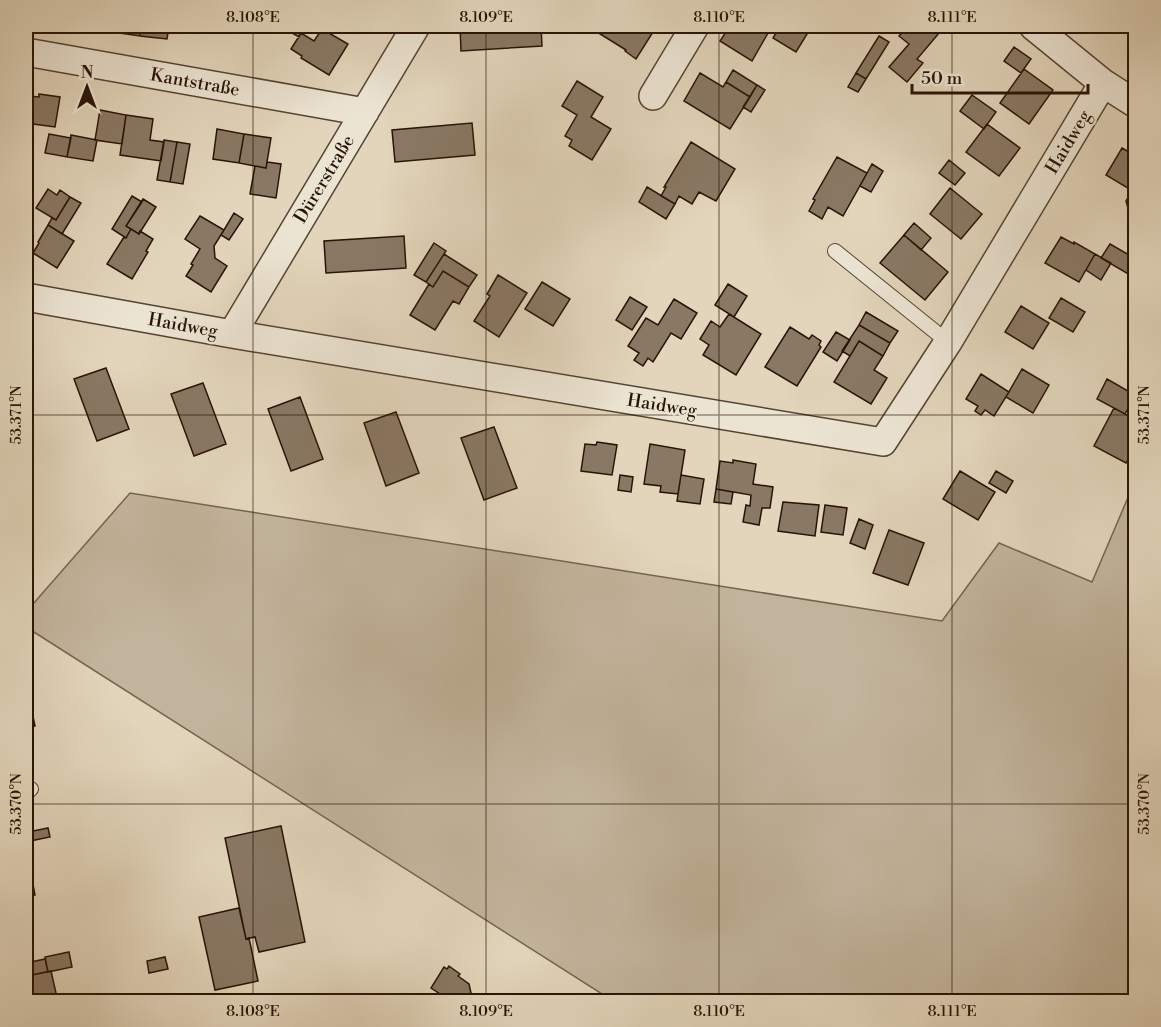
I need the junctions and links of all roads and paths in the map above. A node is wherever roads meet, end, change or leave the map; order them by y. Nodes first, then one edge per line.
1 (416, 26) edge
2 (695, 26) edge
3 (1033, 26) edge
4 (26, 52) edge
5 (1103, 83) junction
6 (653, 96) dead end
7 (1136, 104) edge
8 (365, 111) junction
9 (835, 251) dead end
10 (26, 297) edge
11 (232, 333) junction
12 (948, 342) junction

1 - 8 street, Dürerstraße
2 - 6 street
3 - 5 street
4 - 8 street, Kantstraße
5 - 7 street
5 - 12 street, Haidweg
8 - 11 street, Dürerstraße
9 - 12 lane
10 - 11 street, Haidweg
11 - 12 street, Haidweg

